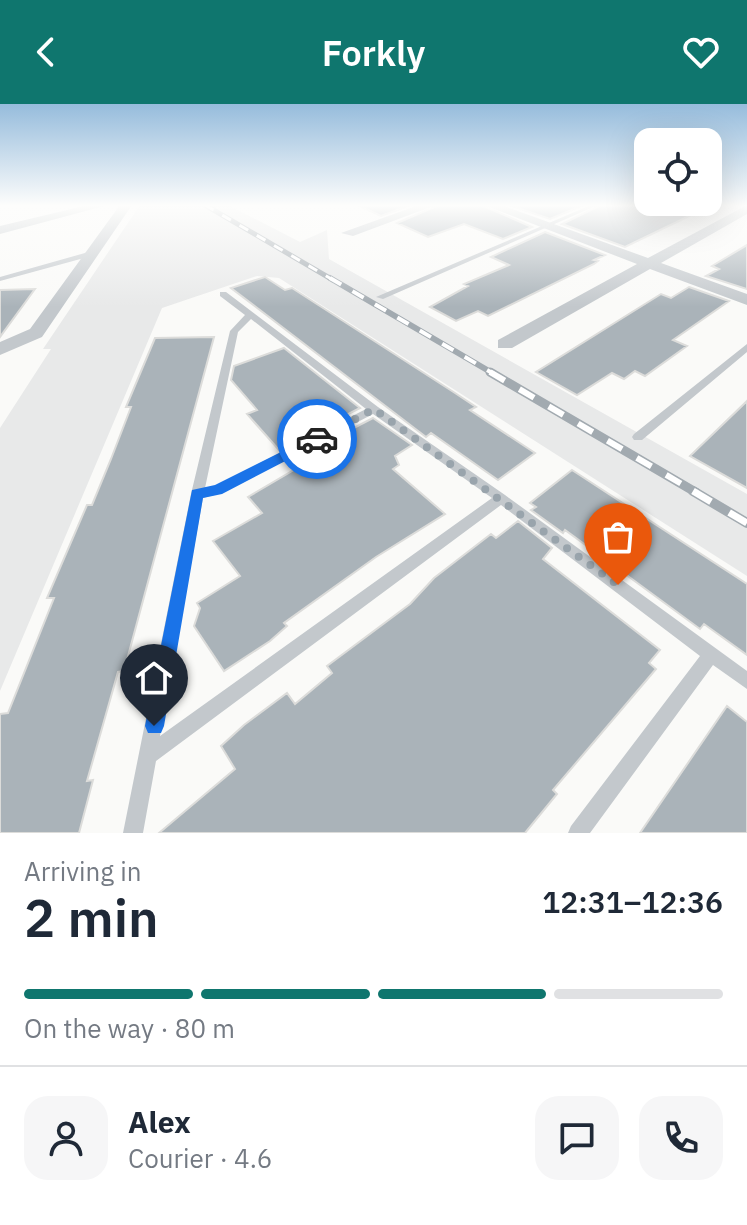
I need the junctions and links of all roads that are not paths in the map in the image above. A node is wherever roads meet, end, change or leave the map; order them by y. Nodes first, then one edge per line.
1 (102, 239) edge
2 (514, 239) edge
3 (583, 239) edge
4 (694, 239) edge
5 (92, 253) junction
6 (649, 264) junction
7 (0, 279) edge
8 (223, 294) dead end
9 (380, 297) dead end
10 (747, 300) edge
11 (250, 315) junction
12 (505, 344) dead end
13 (747, 347) edge
14 (0, 349) edge
15 (374, 409) junction
16 (638, 437) dead end
17 (197, 494) junction
18 (501, 498) junction
19 (711, 654) junction
20 (747, 681) edge
21 (149, 755) junction
22 (133, 833) edge
23 (578, 833) edge

1 - 5 street
2 - 9 lane
3 - 6 street
4 - 6 street
5 - 7 lane
5 - 14 street
6 - 10 street
6 - 12 street
8 - 11 lane
11 - 15 lane
11 - 17 lane
13 - 16 lane
15 - 17 lane
15 - 18 lane
17 - 21 lane
18 - 19 lane
18 - 21 lane
19 - 20 lane
19 - 23 lane
21 - 22 lane

